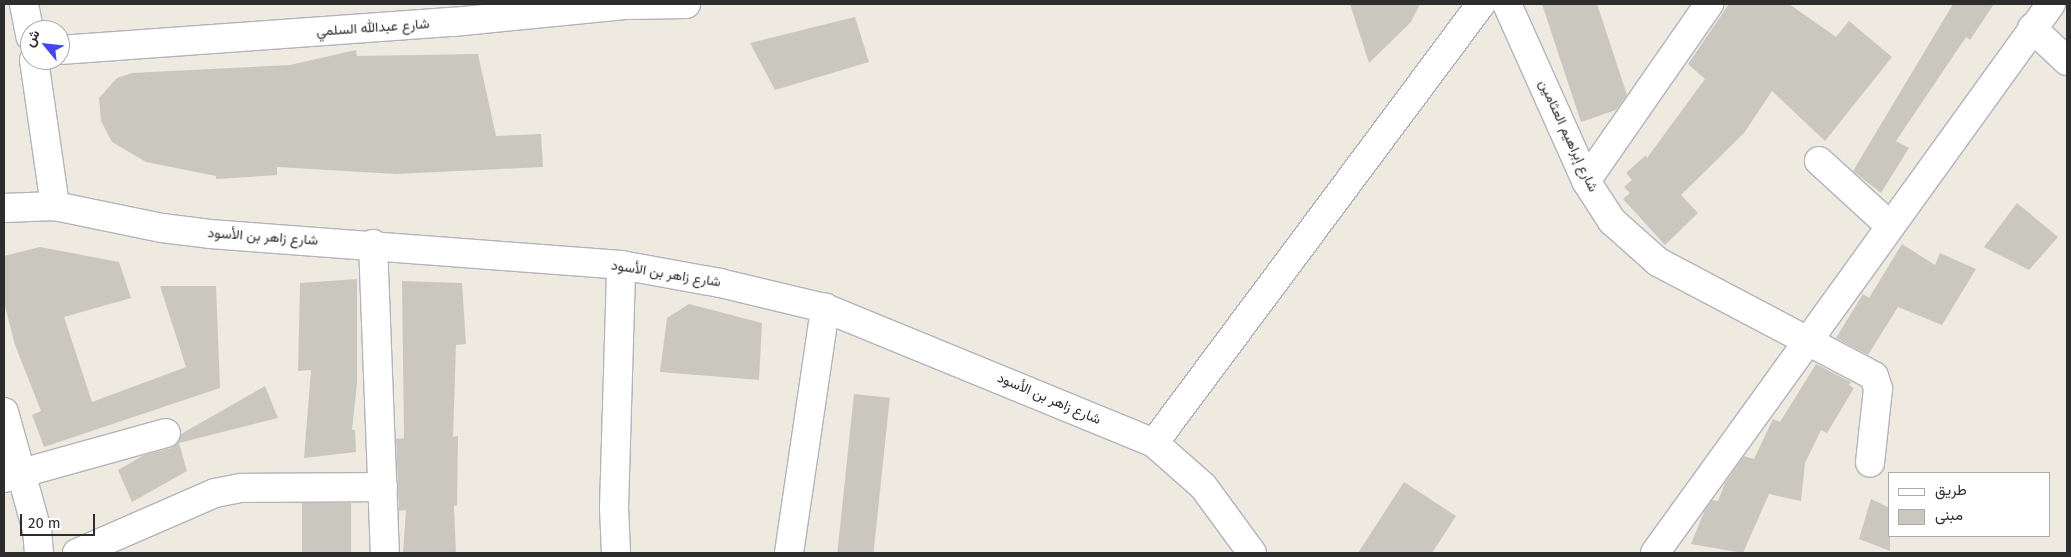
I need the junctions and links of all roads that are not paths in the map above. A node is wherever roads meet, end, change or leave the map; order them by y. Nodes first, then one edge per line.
1 (24, 4) edge
2 (686, 4) edge
3 (1481, 4) edge
4 (1507, 4) edge
5 (1709, 4) edge
6 (2051, 4) edge
7 (27, 20) edge
8 (2032, 28) junction
9 (70, 49) edge
10 (2067, 61) edge
11 (35, 70) edge
12 (1819, 161) dead end
13 (1586, 181) junction
14 (55, 206) junction
15 (4, 208) edge
16 (1889, 225) junction
17 (373, 244) junction
18 (621, 265) junction
19 (825, 308) junction
20 (1805, 342) junction
21 (4, 412) edge
22 (166, 433) dead end
23 (1154, 443) junction
24 (1870, 463) dead end
25 (12, 477) edge
26 (383, 487) junction
27 (38, 553) edge
28 (77, 553) edge
29 (386, 553) edge
30 (616, 553) edge
31 (789, 553) edge
32 (1252, 553) edge
33 (1654, 553) edge

1 - 7 street
2 - 9 street, شارع عبدالله السلمي
3 - 23 street
4 - 13 street, شارع إبراهيم العثامين
5 - 13 street
6 - 8 street
8 - 10 street
8 - 16 street
11 - 14 street
12 - 16 street
13 - 20 street, شارع إبراهيم العثامين
14 - 15 street, شارع زاهر بن الأسود
14 - 17 street, شارع زاهر بن الأسود
16 - 20 street
17 - 18 street, شارع زاهر بن الأسود
17 - 26 street
18 - 19 street, شارع زاهر بن الأسود
18 - 30 street
19 - 23 street, شارع زاهر بن الأسود
19 - 31 street
20 - 24 street, شارع إبراهيم العثامين
20 - 33 street
21 - 25 street
22 - 25 street
23 - 32 street, شارع زاهر بن الأسود
25 - 27 street
26 - 28 street
26 - 29 street

